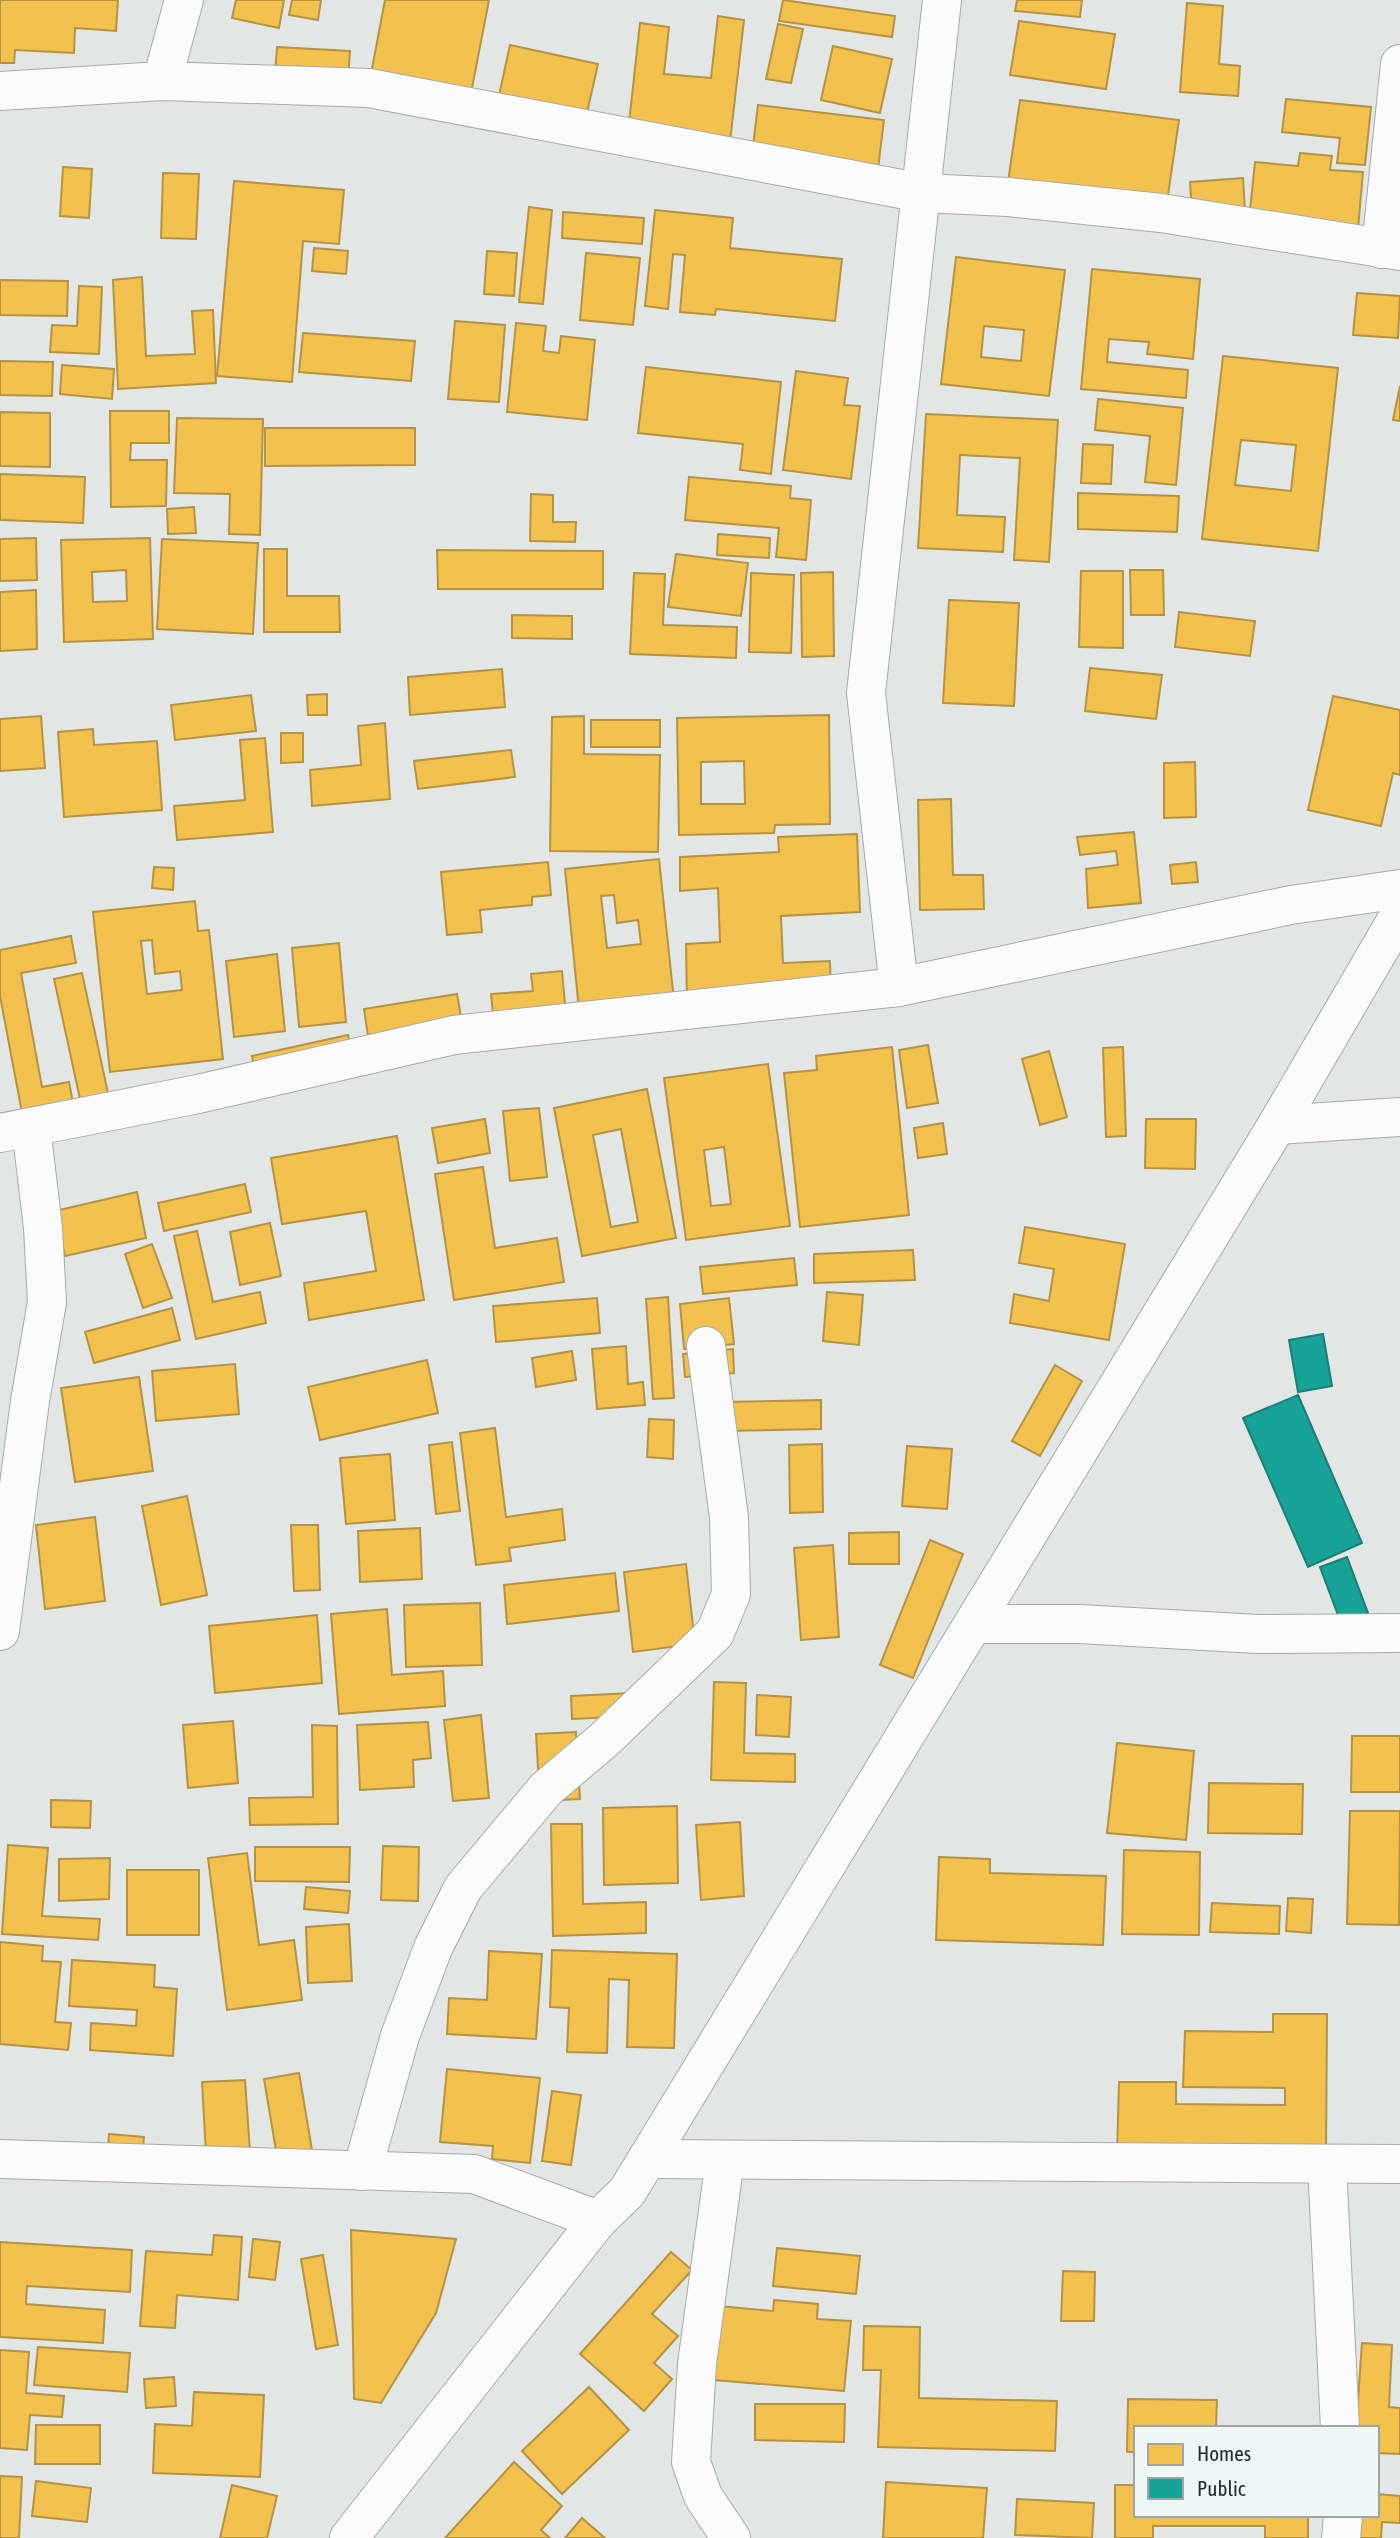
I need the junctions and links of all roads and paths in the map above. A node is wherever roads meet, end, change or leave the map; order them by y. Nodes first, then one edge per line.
1 (184, 0) edge
2 (943, 0) edge
3 (1400, 64) edge
4 (162, 81) junction
5 (0, 91) edge
6 (922, 193) junction
7 (1391, 250) edge
8 (1400, 889) edge
9 (1400, 914) edge
10 (899, 987) junction
11 (1400, 1117) edge
12 (1277, 1125) junction
13 (15, 1130) edge
14 (706, 1346) dead end
15 (973, 1624) junction
16 (0, 1631) edge
17 (1400, 1633) edge
18 (0, 2159) edge
19 (647, 2159) junction
20 (725, 2160) junction
21 (1327, 2164) junction
22 (1400, 2164) edge
23 (362, 2171) junction
24 (598, 2220) junction
25 (1340, 2426) edge
26 (1343, 2517) edge
27 (349, 2538) edge
28 (731, 2538) edge
29 (1341, 2538) edge

1 - 4 street
2 - 6 street
3 - 7 street
4 - 5 street
4 - 6 street
6 - 7 street
6 - 10 street
8 - 10 street
9 - 12 street
10 - 13 street
11 - 12 street
12 - 15 street
13 - 16 street
14 - 23 street
15 - 17 street
15 - 19 street
18 - 23 street
19 - 20 street
19 - 24 street
20 - 21 street
20 - 28 street
21 - 22 street
21 - 25 street
23 - 24 street
24 - 27 street
26 - 29 street

